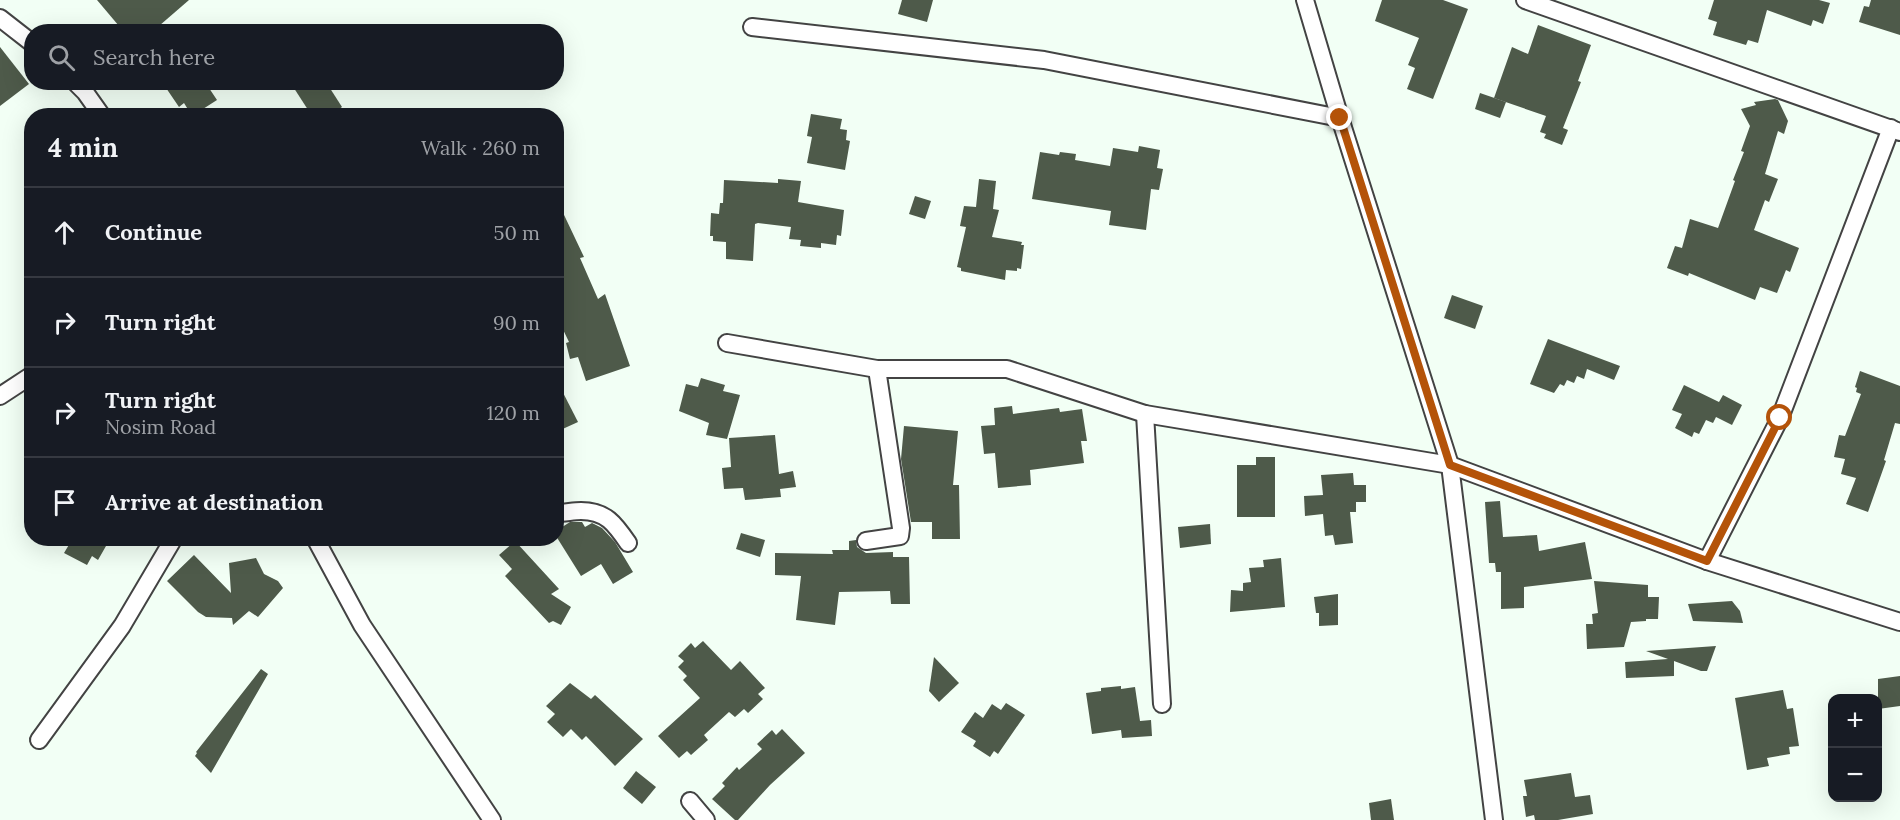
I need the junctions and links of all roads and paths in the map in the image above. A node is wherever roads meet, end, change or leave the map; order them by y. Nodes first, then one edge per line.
1 (1305, 0) edge
2 (1525, 0) edge
3 (0, 18) edge
4 (752, 27) dead end
5 (24, 37) edge
6 (83, 90) edge
7 (96, 108) edge
8 (1340, 118) junction
9 (1896, 130) edge
10 (727, 343) dead end
11 (877, 369) junction
12 (24, 380) edge
13 (0, 396) edge
14 (1146, 414) junction
15 (1450, 465) junction
16 (564, 512) edge
17 (866, 541) dead end
18 (628, 543) dead end
19 (169, 546) edge
20 (319, 546) edge
21 (1707, 561) junction
22 (1900, 622) edge
23 (1162, 704) dead end
24 (39, 740) dead end
25 (690, 801) dead end
26 (492, 820) edge
27 (706, 820) edge
28 (1494, 820) edge

1 - 8 street
2 - 9 street
3 - 5 street
4 - 8 street
6 - 7 street
8 - 15 street
9 - 21 street
10 - 11 street
11 - 14 street
11 - 17 street
12 - 13 street
14 - 15 street
14 - 23 street
15 - 21 street
15 - 28 street
16 - 18 street
19 - 24 street
20 - 26 street
21 - 22 street
25 - 27 street

